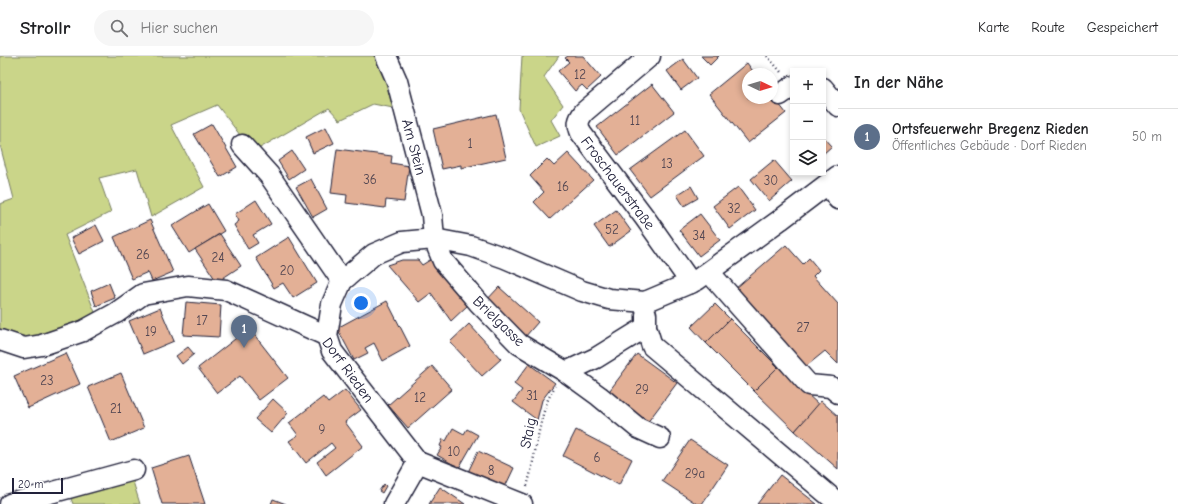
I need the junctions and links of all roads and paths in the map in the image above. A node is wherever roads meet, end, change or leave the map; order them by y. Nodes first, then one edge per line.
1 (386, 56) edge
2 (650, 56) edge
3 (767, 56) edge
4 (785, 84) edge
5 (826, 92) edge
6 (838, 106) edge
7 (242, 145) dead end
8 (835, 186) edge
9 (434, 239) junction
10 (709, 272) junction
11 (342, 282) junction
12 (691, 283) junction
13 (645, 302) junction
14 (646, 327) junction
15 (327, 336) junction
16 (0, 340) edge
17 (566, 372) junction
18 (838, 393) edge
19 (660, 438) dead end
20 (418, 462) junction
21 (134, 470) dead end
22 (524, 498) edge
23 (0, 499) edge
24 (494, 499) edge
25 (838, 503) edge
26 (1, 504) edge
27 (10, 504) edge
28 (394, 504) edge

1 - 9 street, Am Stein
2 - 12 street, Froschauerstraße
3 - 4 path
5 - 6 street
7 - 11 street
8 - 10 street
9 - 11 street
9 - 13 street
9 - 17 street, Brielgasse
10 - 12 street
10 - 18 street
11 - 15 street
12 - 13 street
13 - 14 street
14 - 17 street
14 - 25 street
15 - 16 street, Dorf Rieden
15 - 20 street, Dorf Rieden
17 - 19 street, Brielgasse
17 - 22 path, Staig
20 - 24 street, Dorf Rieden
20 - 28 street
21 - 27 street
22 - 24 street, Dorf Rieden
23 - 26 street

